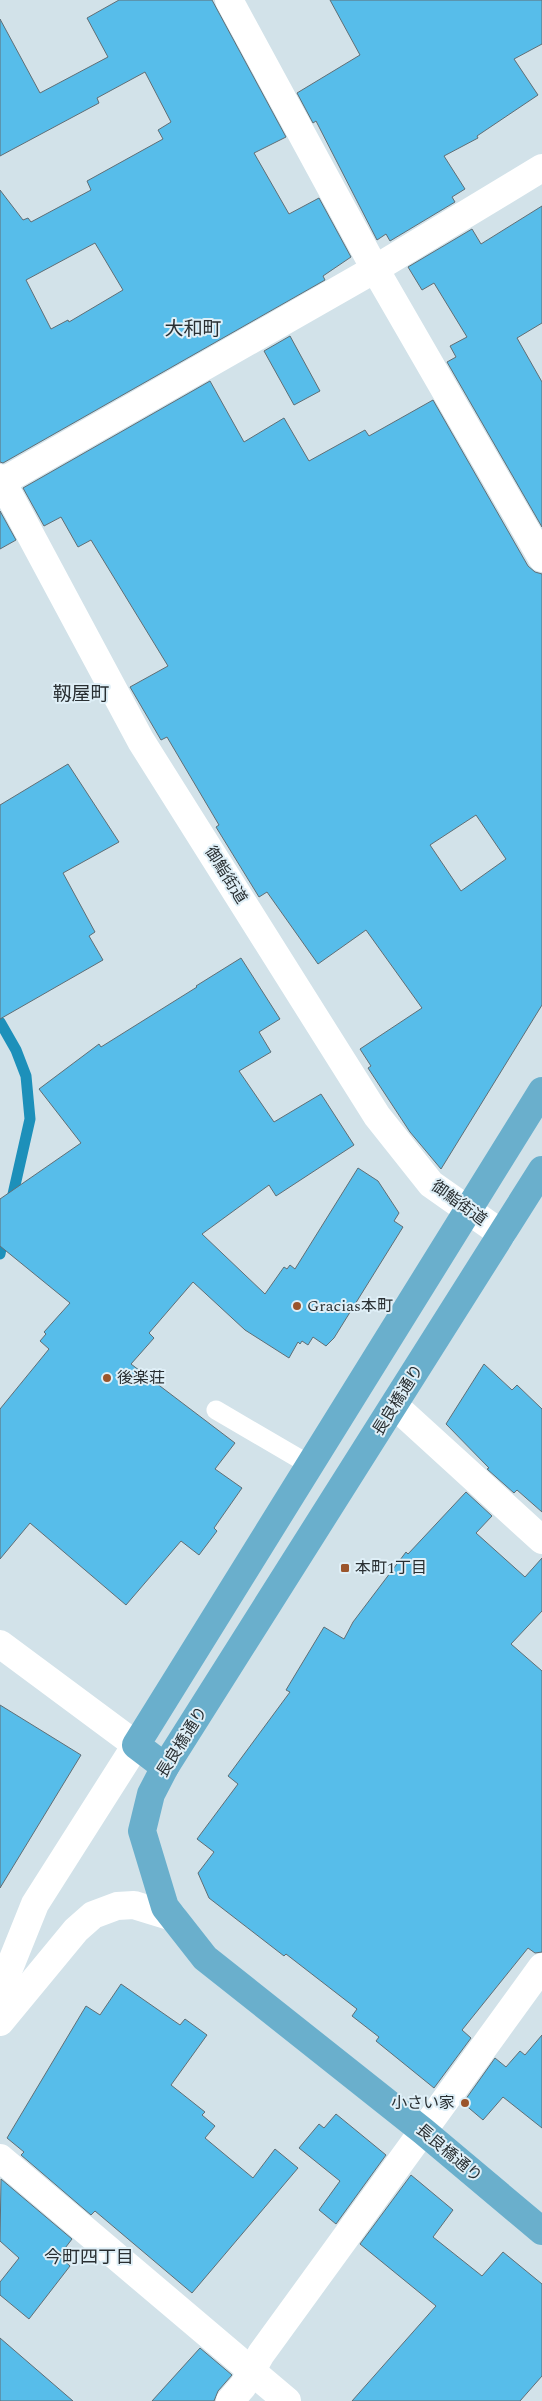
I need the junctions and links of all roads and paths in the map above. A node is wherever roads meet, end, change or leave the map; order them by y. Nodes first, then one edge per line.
1 (229, 0) edge
2 (542, 168) edge
3 (375, 269) junction
4 (1, 481) edge
5 (542, 558) edge
6 (542, 1091) edge
7 (542, 1170) edge
8 (469, 1212) junction
9 (502, 1234) junction
10 (394, 1405) junction
11 (216, 1410) dead end
12 (310, 1465) junction
13 (542, 1540) edge
14 (0, 1644) edge
15 (136, 1745) junction
16 (165, 1767) junction
17 (173, 1917) junction
18 (542, 1967) edge
19 (0, 1991) edge
20 (0, 2022) edge
21 (423, 2131) junction
22 (0, 2158) edge
23 (542, 2231) edge
24 (253, 2371) junction
25 (230, 2401) edge
26 (287, 2401) edge

1 - 3 street
2 - 3 street
3 - 4 street
3 - 5 street
4 - 8 street, 御鮨街道
6 - 8 highway
7 - 9 highway, 長良橋通り
8 - 9 street, 御鮨街道
8 - 12 highway
9 - 10 highway, 長良橋通り
10 - 13 street
10 - 16 highway, 長良橋通り
11 - 12 lane
12 - 15 highway
14 - 15 street
15 - 16 highway
15 - 19 street
16 - 17 highway, 長良橋通り
17 - 20 street
17 - 21 highway, 長良橋通り
18 - 21 street
21 - 23 highway, 長良橋通り
21 - 24 street
22 - 24 street
24 - 25 street
24 - 26 street

